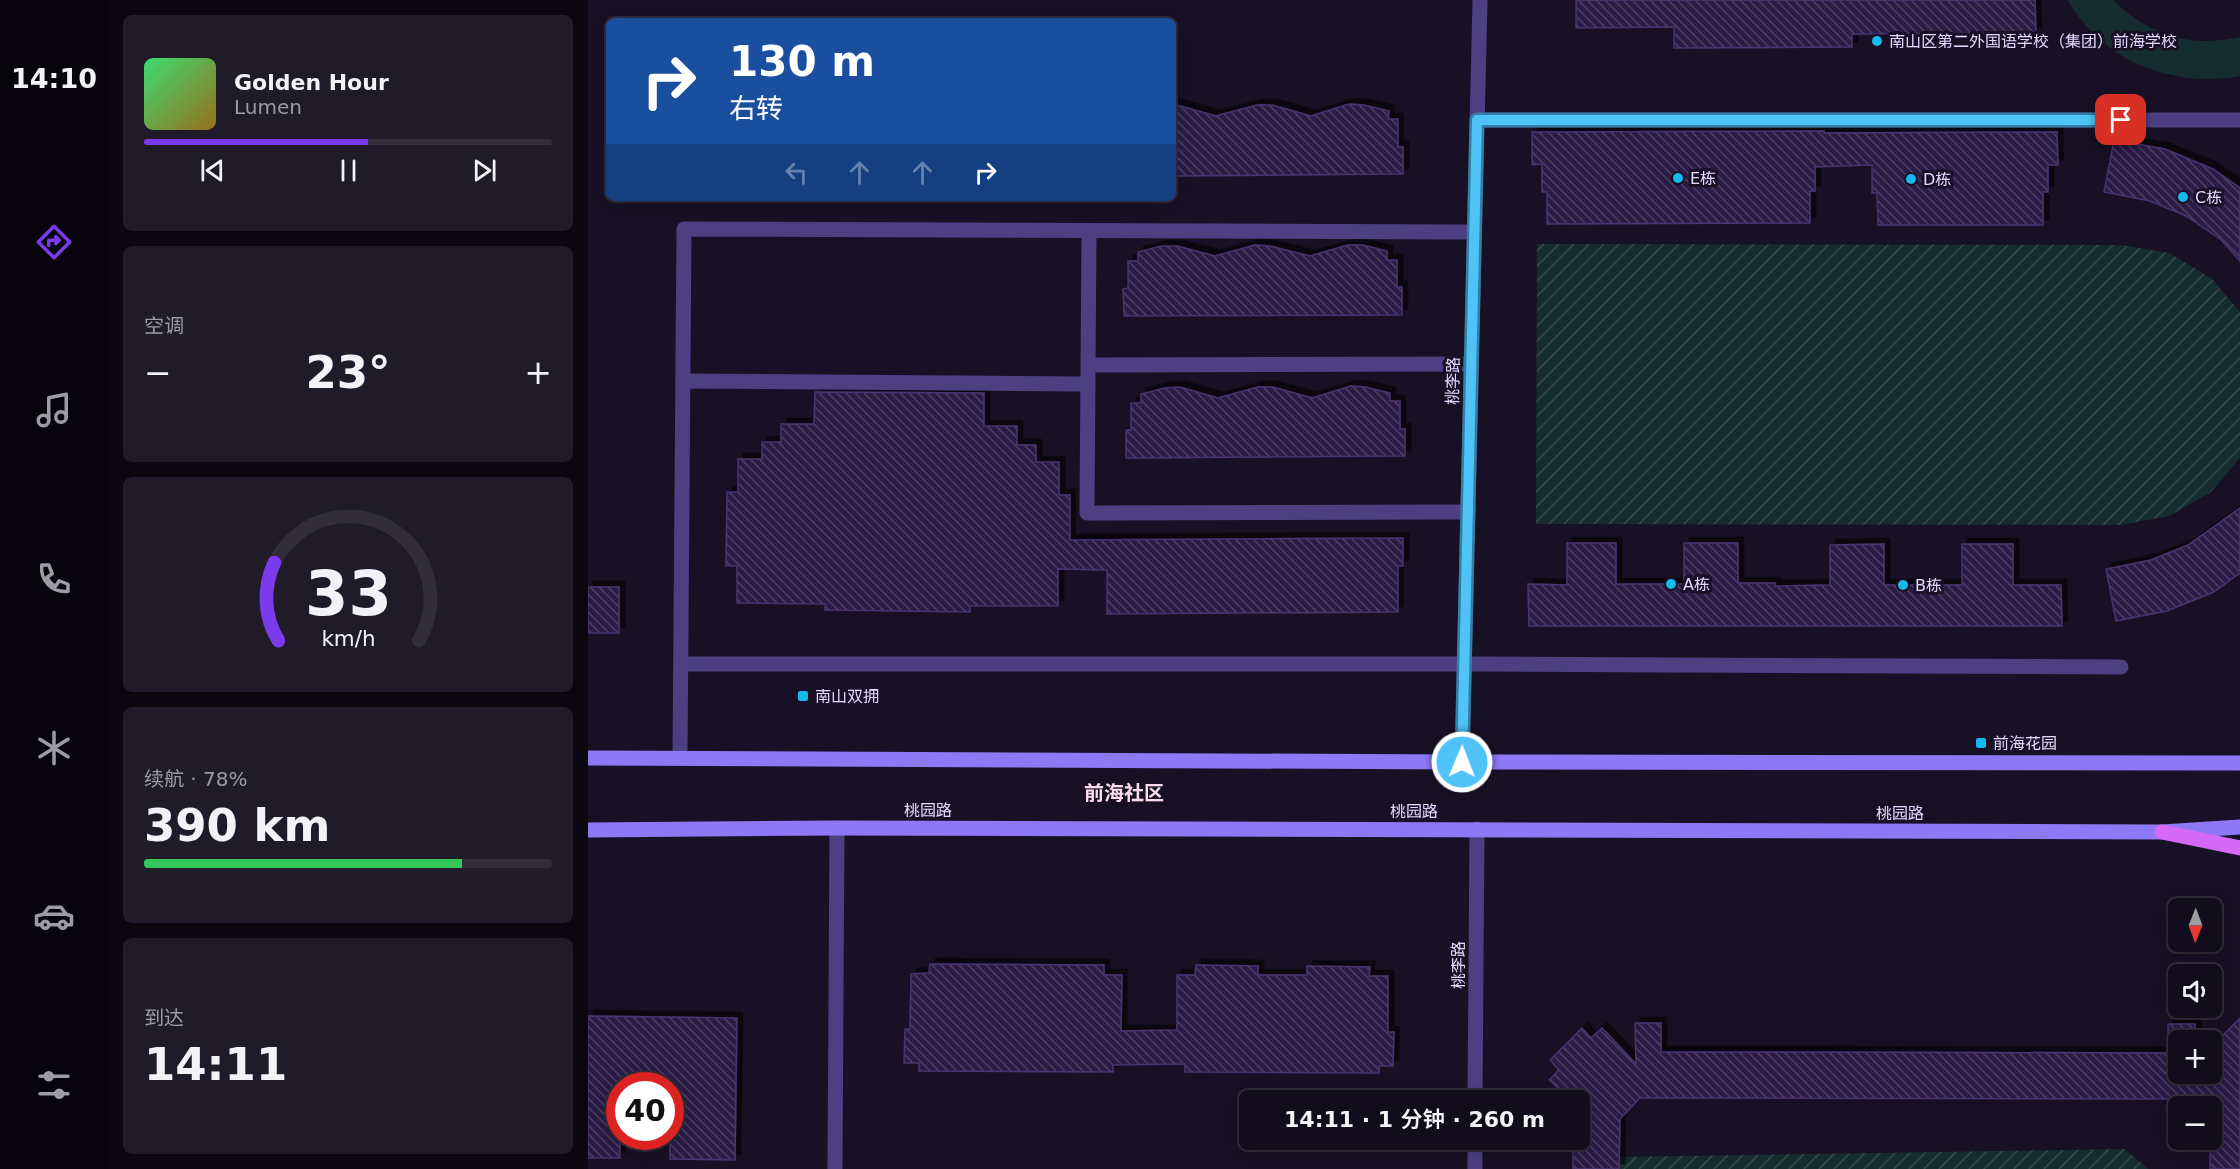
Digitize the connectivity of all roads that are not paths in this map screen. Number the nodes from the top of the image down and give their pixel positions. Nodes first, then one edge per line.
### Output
1 (1480, 0) edge
2 (1477, 120) junction
3 (2240, 120) edge
4 (1089, 231) junction
5 (1474, 232) junction
6 (1471, 364) junction
7 (1088, 365) junction
8 (683, 381) junction
9 (1088, 384) junction
10 (1468, 512) junction
11 (681, 664) junction
12 (1464, 664) junction
13 (2121, 667) dead end
14 (680, 757) junction
15 (588, 758) edge
16 (1462, 762) junction
17 (2240, 763) edge
18 (2240, 827) edge
19 (837, 828) junction
20 (1477, 829) junction
21 (588, 830) edge
22 (2162, 832) junction
23 (2240, 848) edge
24 (1475, 1090) edge
25 (1475, 1150) edge
26 (835, 1169) edge
27 (1475, 1169) edge

1 - 2 street, 桃李路
2 - 3 street
2 - 5 street, 桃李路
4 - 5 street
4 - 7 street
4 - 8 street
5 - 6 street, 桃李路
6 - 7 street
6 - 10 street, 桃李路
7 - 9 street
8 - 9 street
8 - 11 street
9 - 10 street
10 - 12 street, 桃李路
11 - 12 street
11 - 14 street
12 - 13 street
12 - 16 street, 桃李路
14 - 15 main road
14 - 16 main road
16 - 17 main road
18 - 22 main road, 桃园路
19 - 20 main road, 桃园路
19 - 21 main road, 桃园路
19 - 26 street
20 - 22 main road, 桃园路
20 - 24 street, 桃李路
22 - 23 main road
25 - 27 street

